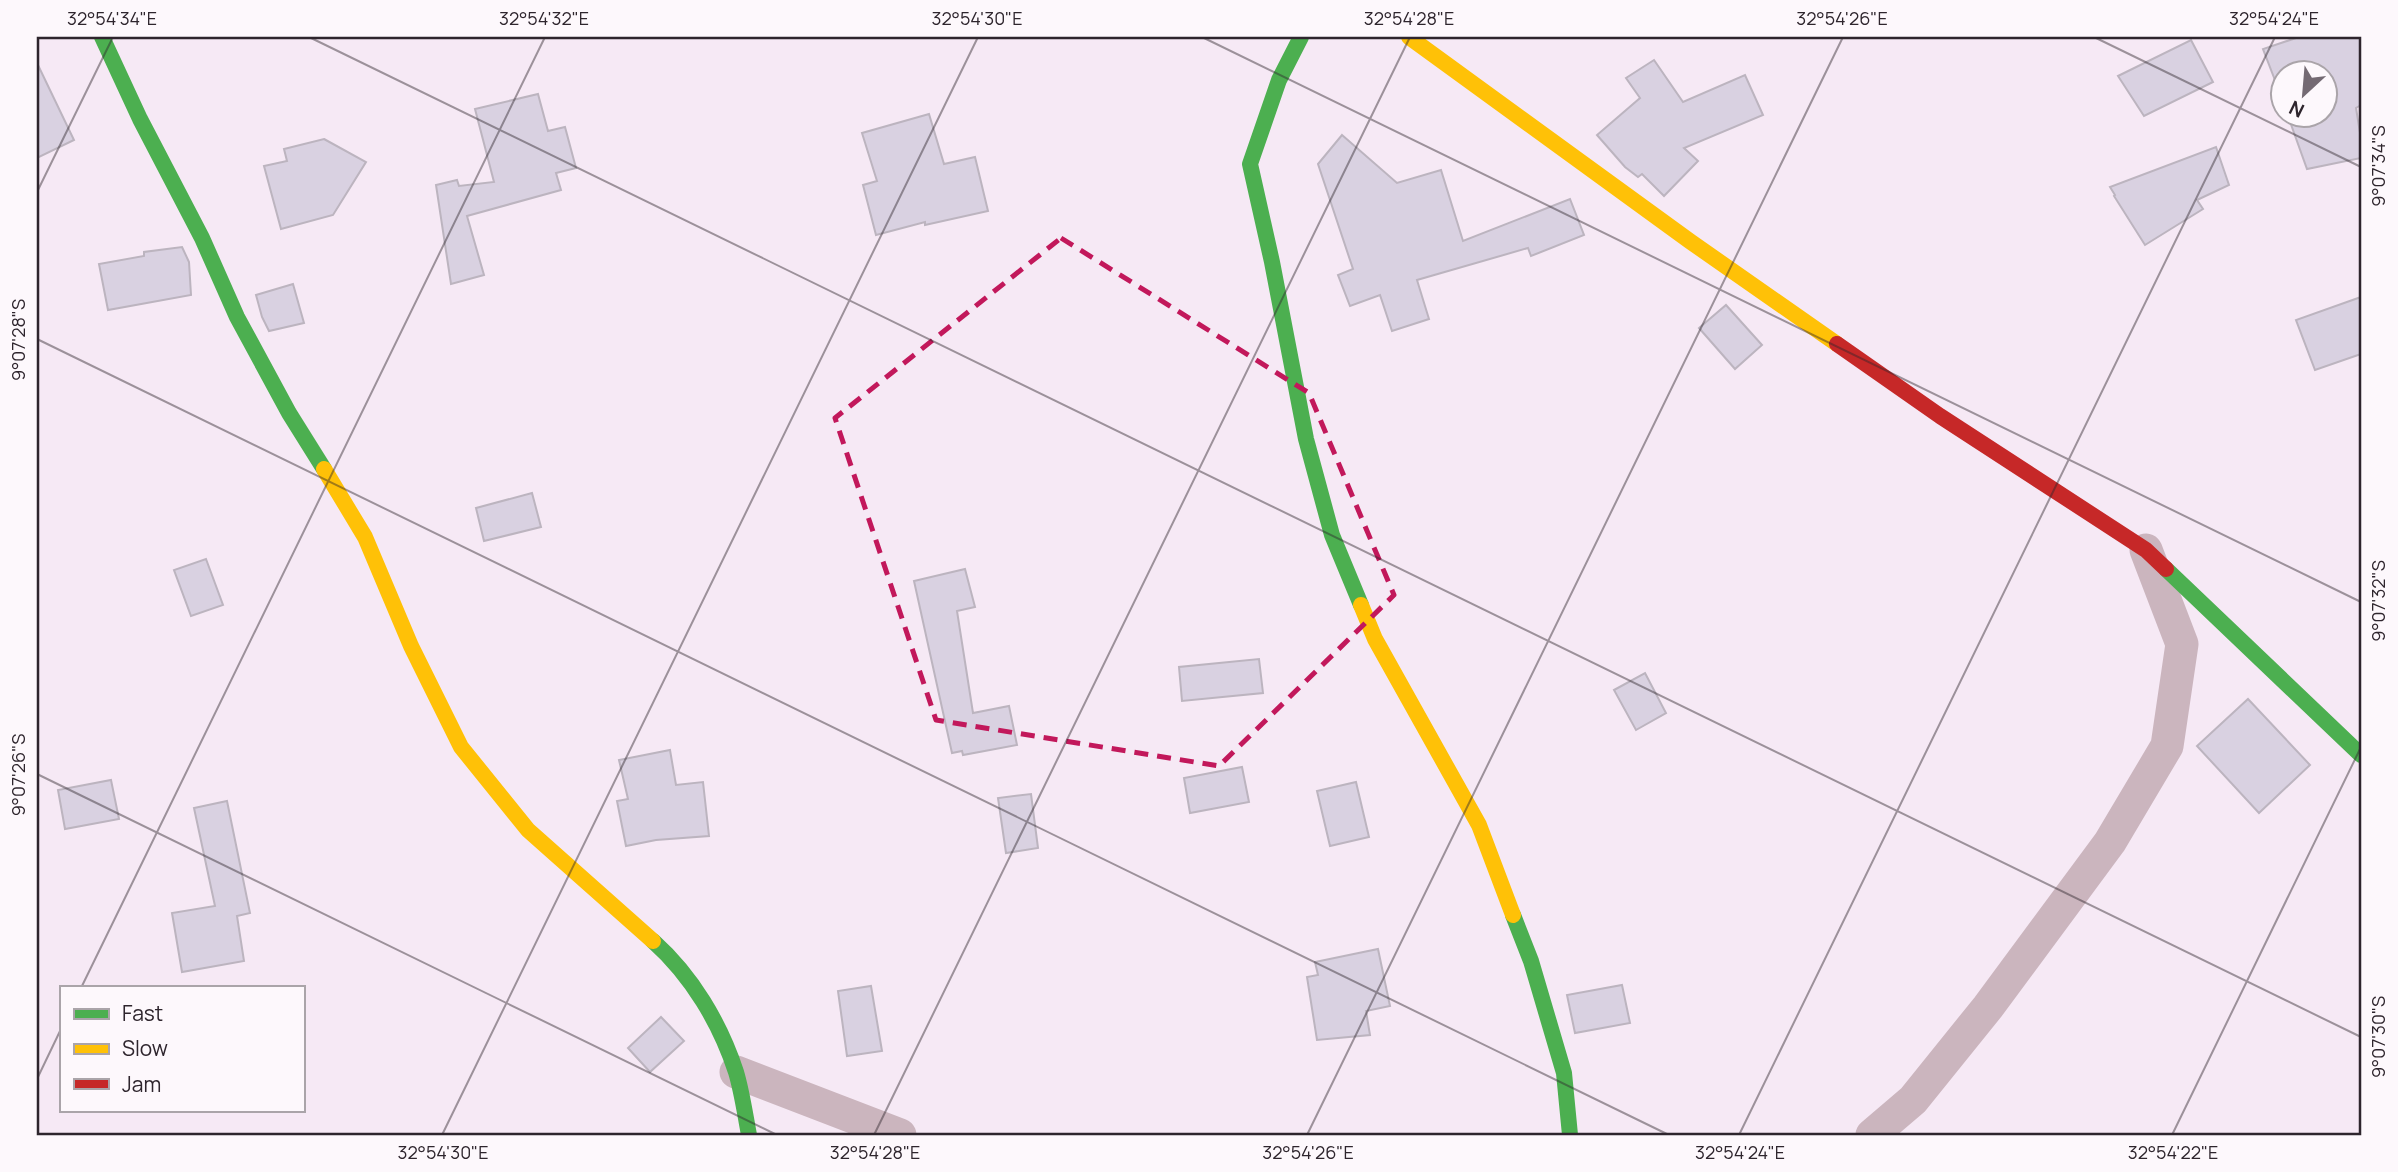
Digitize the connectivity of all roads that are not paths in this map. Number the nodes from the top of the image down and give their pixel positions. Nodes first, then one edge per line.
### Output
1 (102, 37) edge
2 (1301, 37) edge
3 (1409, 37) edge
4 (2147, 551) junction
5 (2361, 755) edge
6 (736, 1072) junction
7 (749, 1135) edge
8 (900, 1135) edge
9 (1570, 1135) edge
10 (1872, 1135) edge

1 - 6 street
2 - 9 street
3 - 4 street
4 - 5 street
4 - 10 street
6 - 7 street
6 - 8 street

